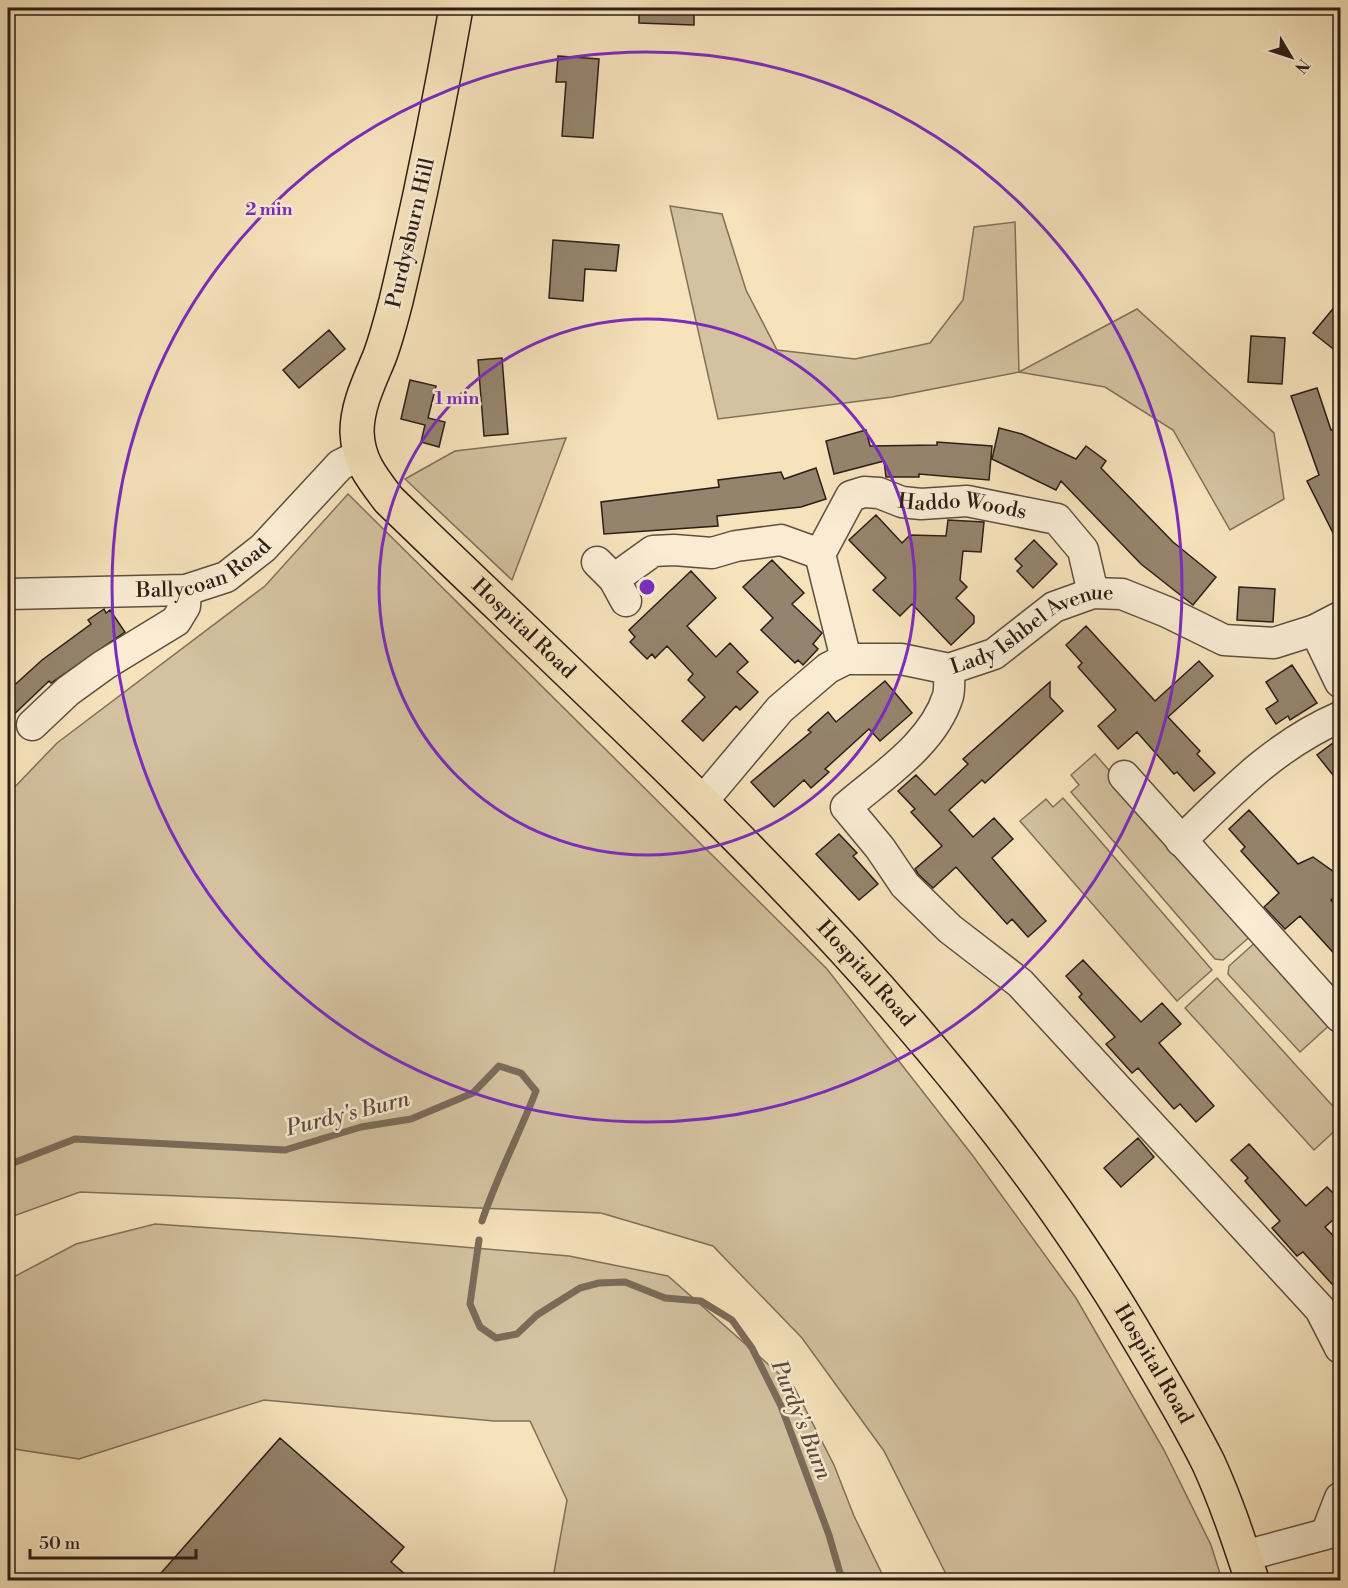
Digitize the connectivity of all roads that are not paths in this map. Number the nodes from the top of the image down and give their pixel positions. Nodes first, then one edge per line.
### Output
1 (456, 8) edge
2 (360, 455) junction
3 (820, 554) junction
4 (612, 581) dead end
5 (186, 590) junction
6 (1093, 593) junction
7 (8, 594) edge
8 (1328, 623) edge
9 (846, 658) junction
10 (949, 669) junction
11 (1341, 682) edge
12 (1341, 717) edge
13 (32, 725) dead end
14 (1124, 776) dead end
15 (701, 803) junction
16 (1181, 841) junction
17 (1341, 1017) edge
18 (1341, 1348) edge
19 (1341, 1498) edge
20 (1248, 1568) edge

1 - 2 main road, Purdysburn Hill
2 - 5 street, Ballycoan Road
2 - 15 main road, Hospital Road
3 - 4 street
3 - 6 street, Haddo Woods
3 - 9 street
5 - 7 street, Ballycoan Road
5 - 13 street
6 - 8 street, Lady Ishbel Avenue
6 - 10 street, Lady Ishbel Avenue
8 - 11 street
9 - 10 street, Lady Ishbel Avenue
9 - 15 street
10 - 18 street
12 - 16 street
14 - 16 street
15 - 20 main road, Hospital Road
16 - 17 street
19 - 20 street

